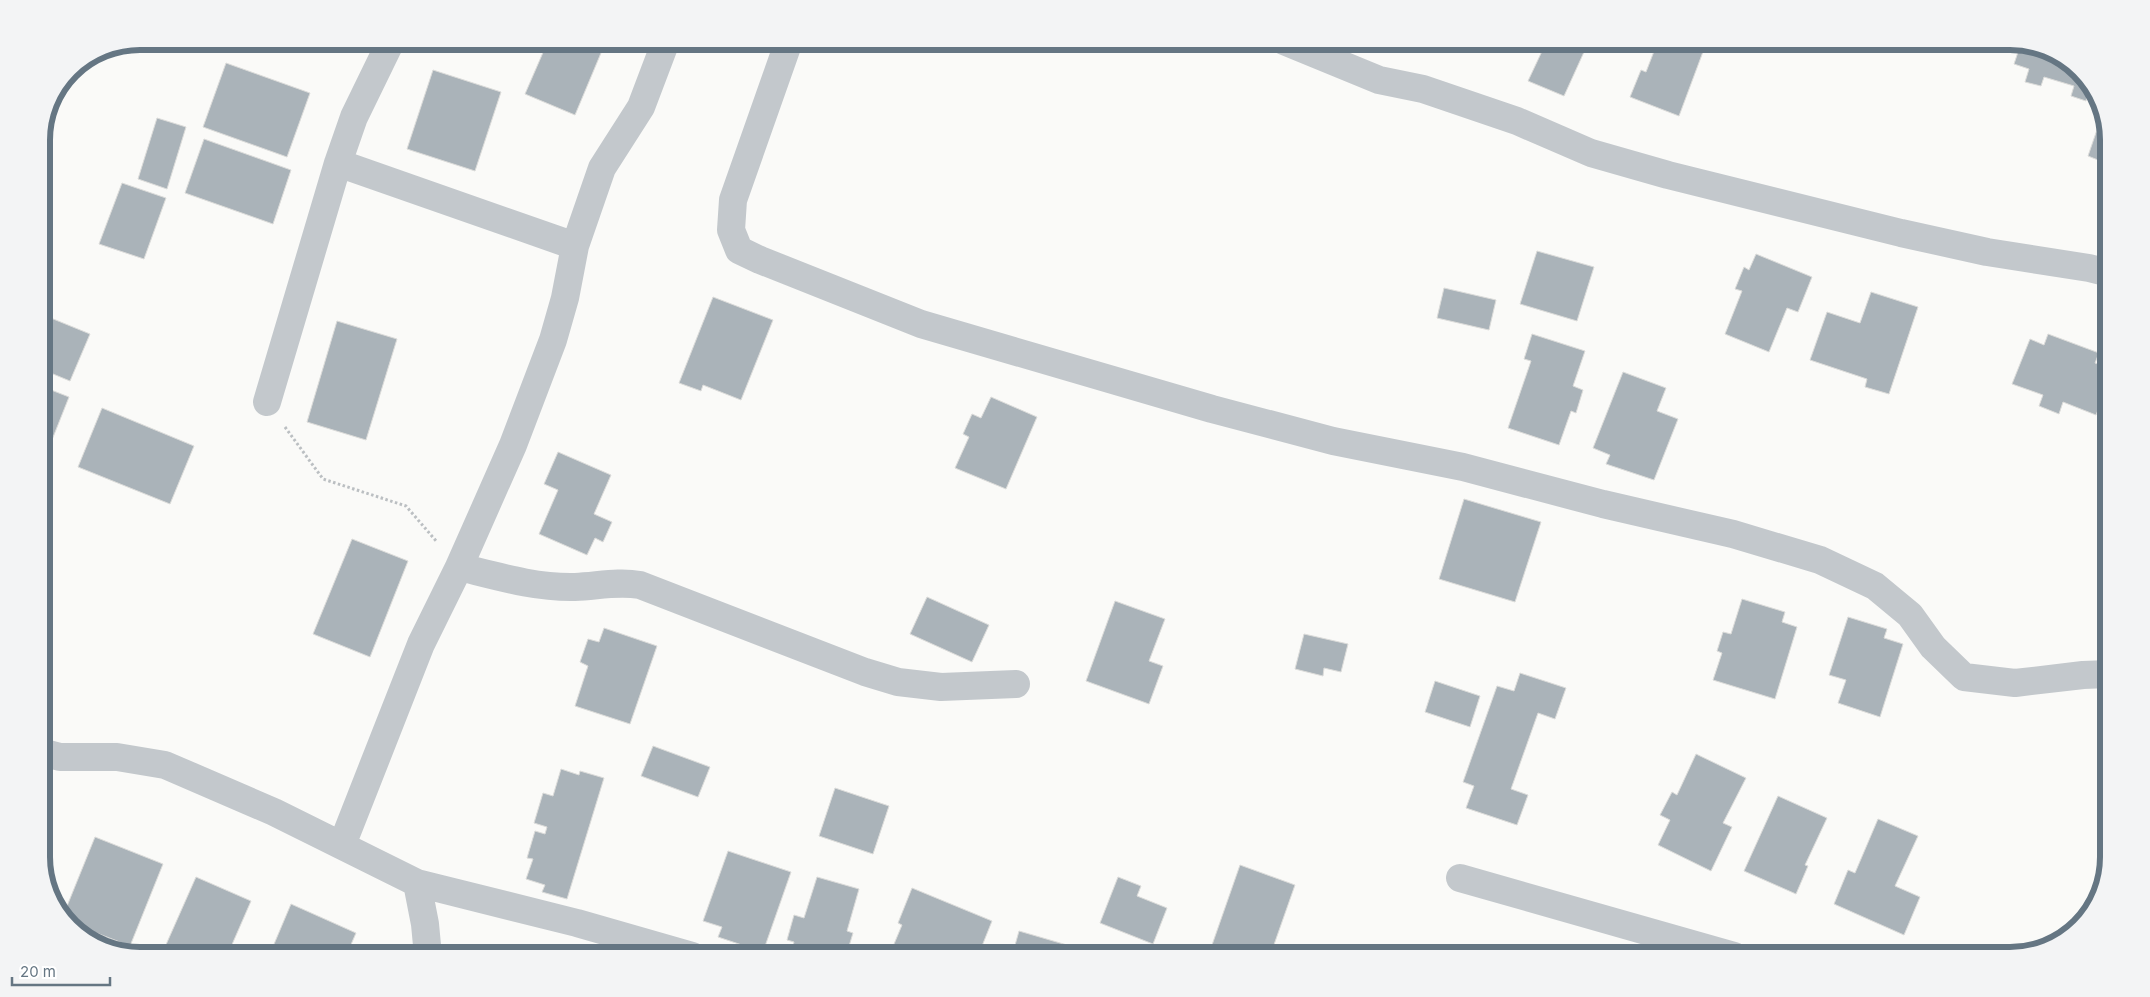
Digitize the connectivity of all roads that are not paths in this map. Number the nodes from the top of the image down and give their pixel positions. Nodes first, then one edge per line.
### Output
1 (388, 50) edge
2 (663, 50) edge
3 (787, 50) edge
4 (1306, 50) edge
5 (338, 163) junction
6 (574, 246) junction
7 (2100, 271) edge
8 (267, 402) road end
9 (458, 567) junction
10 (2100, 674) edge
11 (1016, 684) dead end
12 (50, 754) edge
13 (342, 845) junction
14 (1460, 878) dead end
15 (417, 883) junction
16 (427, 947) edge
17 (661, 947) edge
18 (1702, 947) edge

1 - 5 street
2 - 6 street
3 - 10 street
4 - 7 street
5 - 6 street
5 - 8 street
6 - 9 street
9 - 11 street
9 - 13 street
12 - 13 street
13 - 15 street
14 - 18 street
15 - 16 street
15 - 17 street

